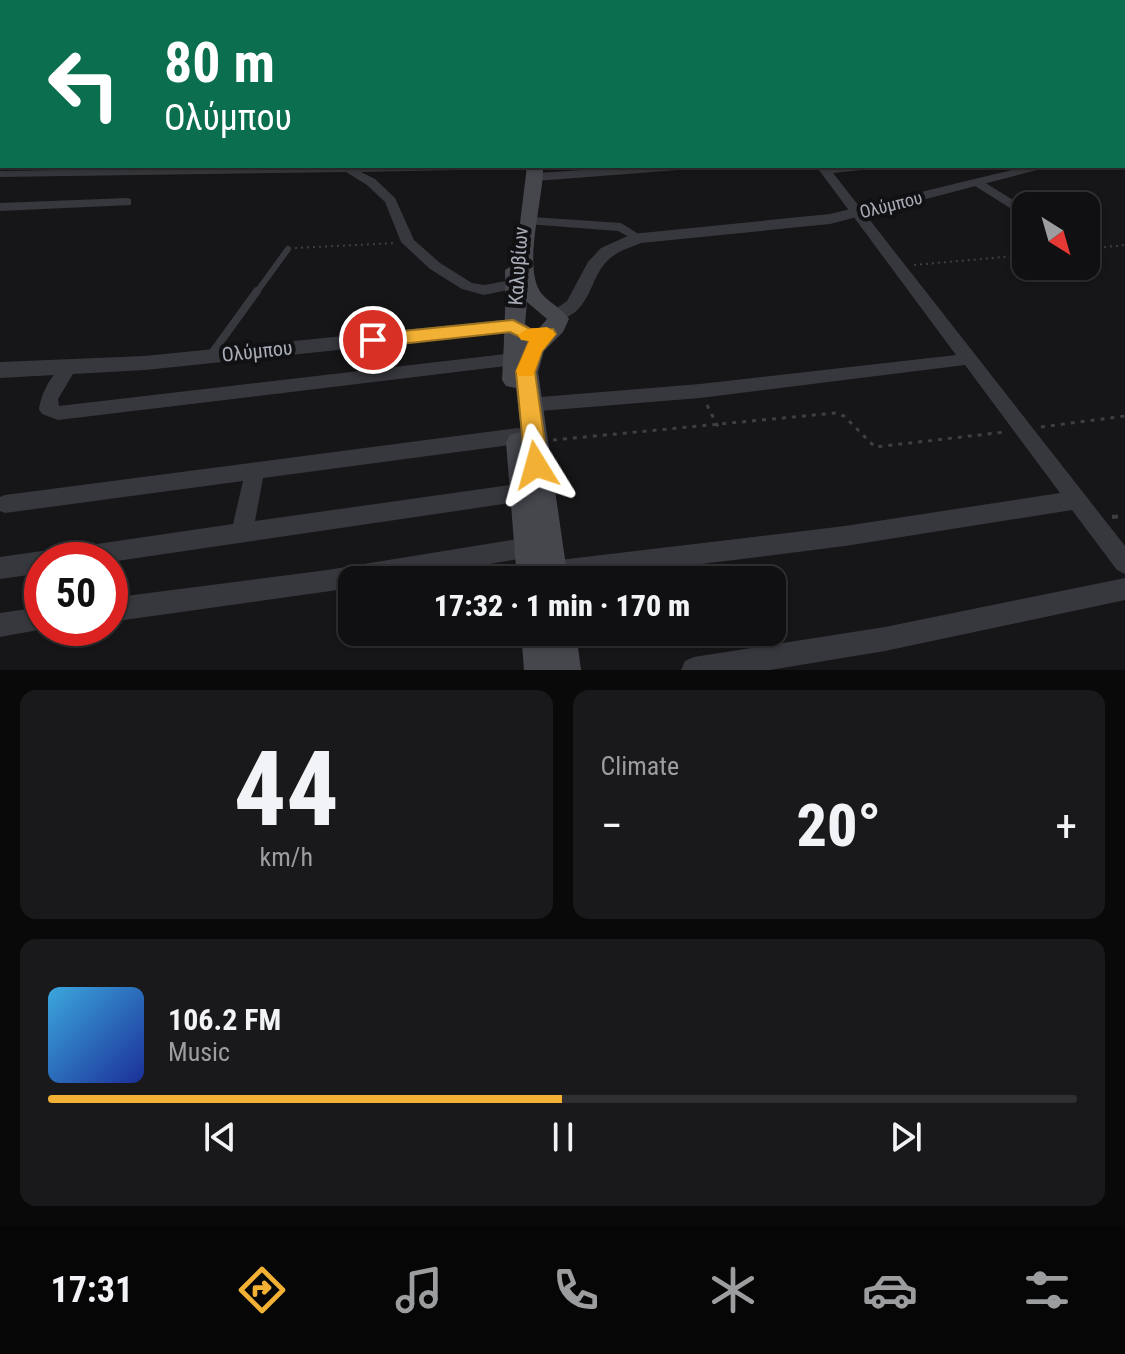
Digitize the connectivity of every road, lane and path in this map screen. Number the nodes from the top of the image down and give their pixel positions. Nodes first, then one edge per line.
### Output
1 (346, 168) edge
2 (612, 168) edge
3 (824, 168) edge
4 (1037, 168) edge
5 (533, 170) edge
6 (7, 174) edge
7 (979, 183) junction
8 (127, 202) dead end
9 (1012, 205) edge
10 (0, 207) edge
11 (859, 213) junction
12 (532, 221) junction
13 (638, 238) junction
14 (408, 242) junction
15 (1125, 245) edge
16 (1100, 248) edge
17 (288, 249) joint
18 (1012, 256) edge
19 (898, 266) junction
20 (516, 284) junction
21 (550, 319) junction
22 (514, 325) junction
23 (210, 356) junction
24 (515, 359) junction
25 (969, 359) junction
26 (68, 369) junction
27 (0, 370) edge
28 (700, 391) junction
29 (528, 405) junction
30 (718, 427) junction
31 (526, 439) junction
32 (894, 446) dead end
33 (255, 471) junction
34 (524, 492) junction
35 (1076, 500) junction
36 (5, 504) dead end
37 (241, 535) junction
38 (530, 547) junction
39 (128, 550) edge
40 (1125, 563) edge
41 (24, 565) edge
42 (540, 566) edge
43 (544, 566) edge
44 (626, 566) edge
45 (0, 568) edge
46 (1125, 589) edge
47 (128, 608) edge
48 (24, 622) edge
49 (0, 625) edge
50 (539, 646) edge
51 (561, 646) edge
52 (541, 670) edge
53 (564, 670) edge
54 (694, 670) edge

1 - 6 street
1 - 14 street
2 - 5 street
3 - 11 street
4 - 7 street, Ολύμπου
5 - 12 main road, Καλυβίων
5 - 20 main road, Καλυβίων
7 - 9 street
7 - 11 street, Ολύμπου
8 - 10 street
11 - 13 street, Ολύμπου
11 - 19 street
12 - 13 street
12 - 21 main road, Καλυβίων
13 - 21 street
14 - 17 path
14 - 20 street
15 - 16 path
17 - 23 lane
18 - 19 path
19 - 25 street
20 - 22 main road, Καλυβίων
21 - 22 main road, Καλυβίων
21 - 29 main road, Καλυβίων
22 - 23 street, Ολύμπου
22 - 24 main road, Καλυβίων
23 - 26 street, Ολύμπου
24 - 26 street
24 - 31 main road, Καλυβίων
25 - 28 street
25 - 35 street
26 - 27 street, Ολύμπου
28 - 29 street
28 - 30 path
29 - 31 main road, Καλυβίων
30 - 31 path
30 - 32 path
31 - 33 street
31 - 34 main road, Καλυβίων
31 - 43 main road, Καλυβίων
33 - 36 street
33 - 37 street
34 - 37 street
34 - 38 main road, Καλυβίων
35 - 40 street
35 - 44 street
37 - 39 street
38 - 42 main road, Καλυβίων
38 - 47 street
41 - 45 street
46 - 54 street
48 - 49 street
50 - 52 main road
51 - 53 main road

